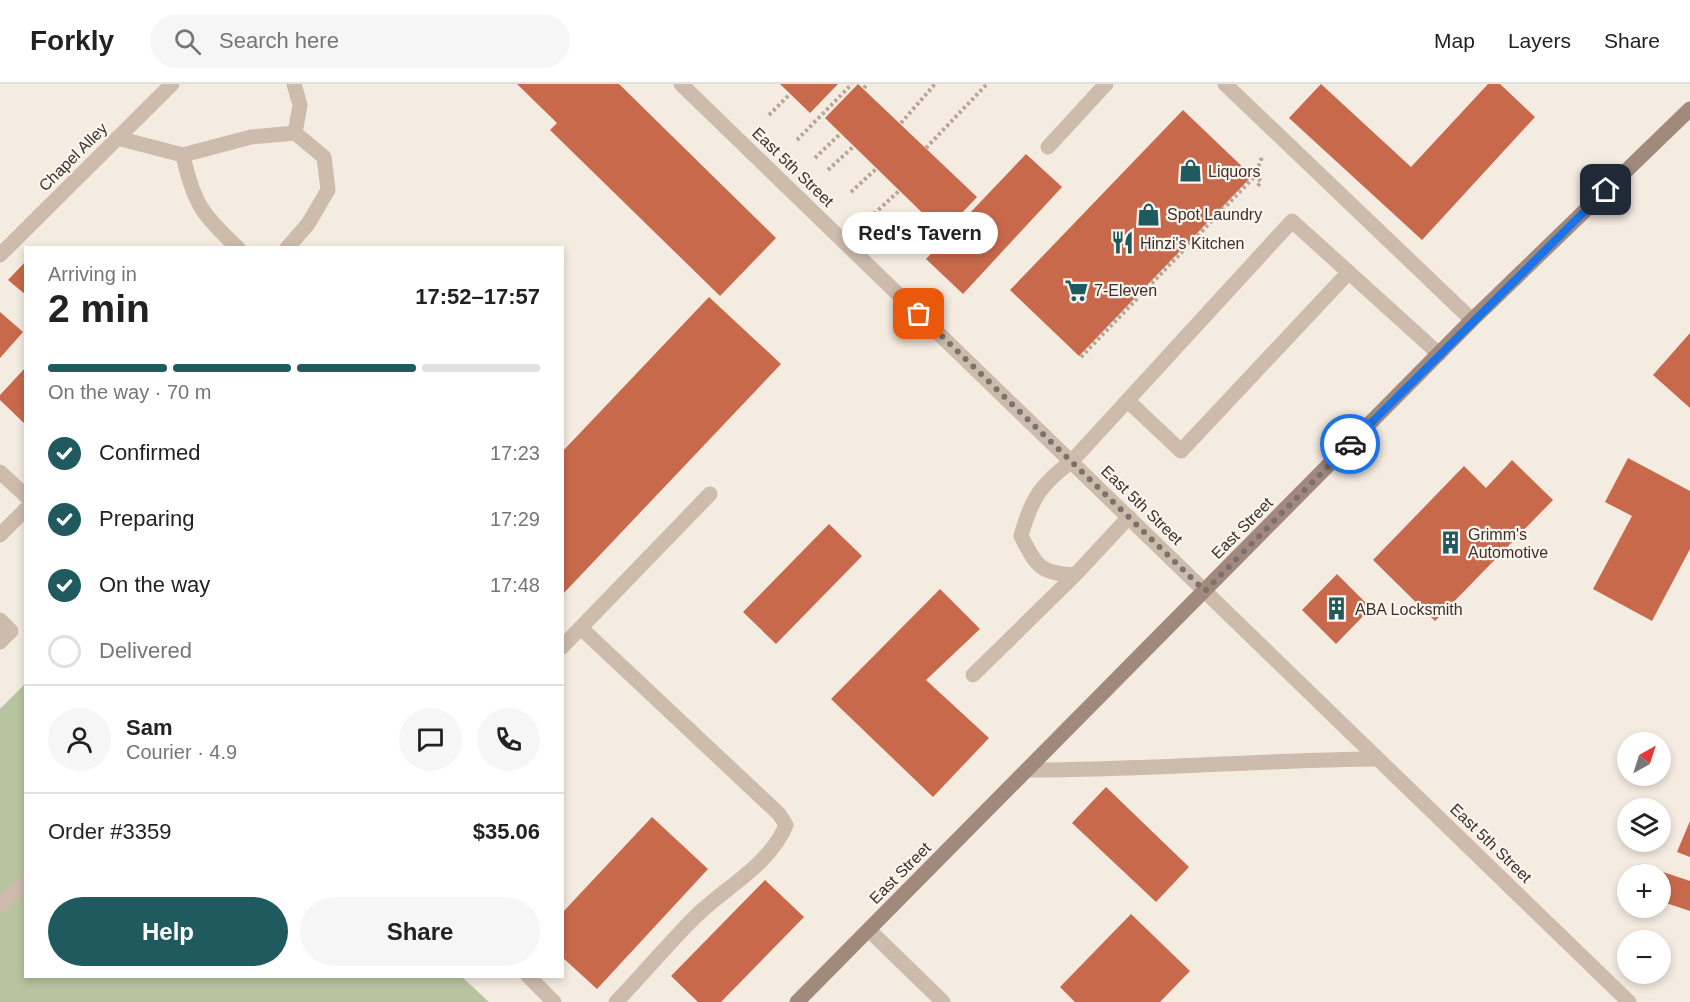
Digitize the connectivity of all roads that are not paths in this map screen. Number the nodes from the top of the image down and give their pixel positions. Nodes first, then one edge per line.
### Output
1 (172, 84) edge
2 (294, 84) edge
3 (681, 84) edge
4 (1106, 84) edge
5 (1224, 84) edge
6 (1690, 109) edge
7 (295, 133) junction
8 (117, 138) junction
9 (1048, 147) dead end
10 (183, 155) junction
11 (236, 246) edge
12 (289, 246) edge
13 (0, 255) edge
14 (1349, 272) junction
15 (1472, 320) junction
16 (1439, 354) junction
17 (1128, 401) junction
18 (1072, 461) junction
19 (0, 472) edge
20 (24, 494) edge
21 (710, 494) dead end
22 (24, 511) edge
23 (1129, 517) junction
24 (0, 535) edge
25 (1075, 575) junction
26 (1205, 591) junction
27 (0, 620) edge
28 (581, 628) junction
29 (0, 642) edge
30 (564, 645) edge
31 (973, 675) dead end
32 (1378, 759) junction
33 (1028, 770) junction
34 (24, 883) edge
35 (0, 905) edge
36 (869, 930) junction
37 (530, 978) edge
38 (941, 1001) edge
39 (554, 1002) edge
40 (616, 1002) edge
41 (798, 1002) edge
42 (1629, 1002) edge

1 - 8 street, Chapel Alley
2 - 7 street
3 - 18 street, East 5th Street
4 - 9 street
5 - 15 street
6 - 15 main road, East Street
7 - 10 street
7 - 12 street
8 - 10 street
8 - 13 street, Chapel Alley
10 - 11 street
14 - 16 street
14 - 17 street
14 - 17 street
15 - 16 main road, East Street
16 - 26 main road, East Street
17 - 18 street
18 - 23 street, East 5th Street
18 - 25 street
19 - 20 street
21 - 28 street
22 - 24 street
23 - 25 street
23 - 26 street, East 5th Street
25 - 31 street
26 - 32 street, East 5th Street
26 - 33 main road, East Street
27 - 29 street
28 - 30 street
28 - 40 street
32 - 33 street
32 - 42 street, East 5th Street
33 - 36 main road, East Street
34 - 35 street
36 - 38 street
36 - 41 main road, East Street
37 - 39 street

